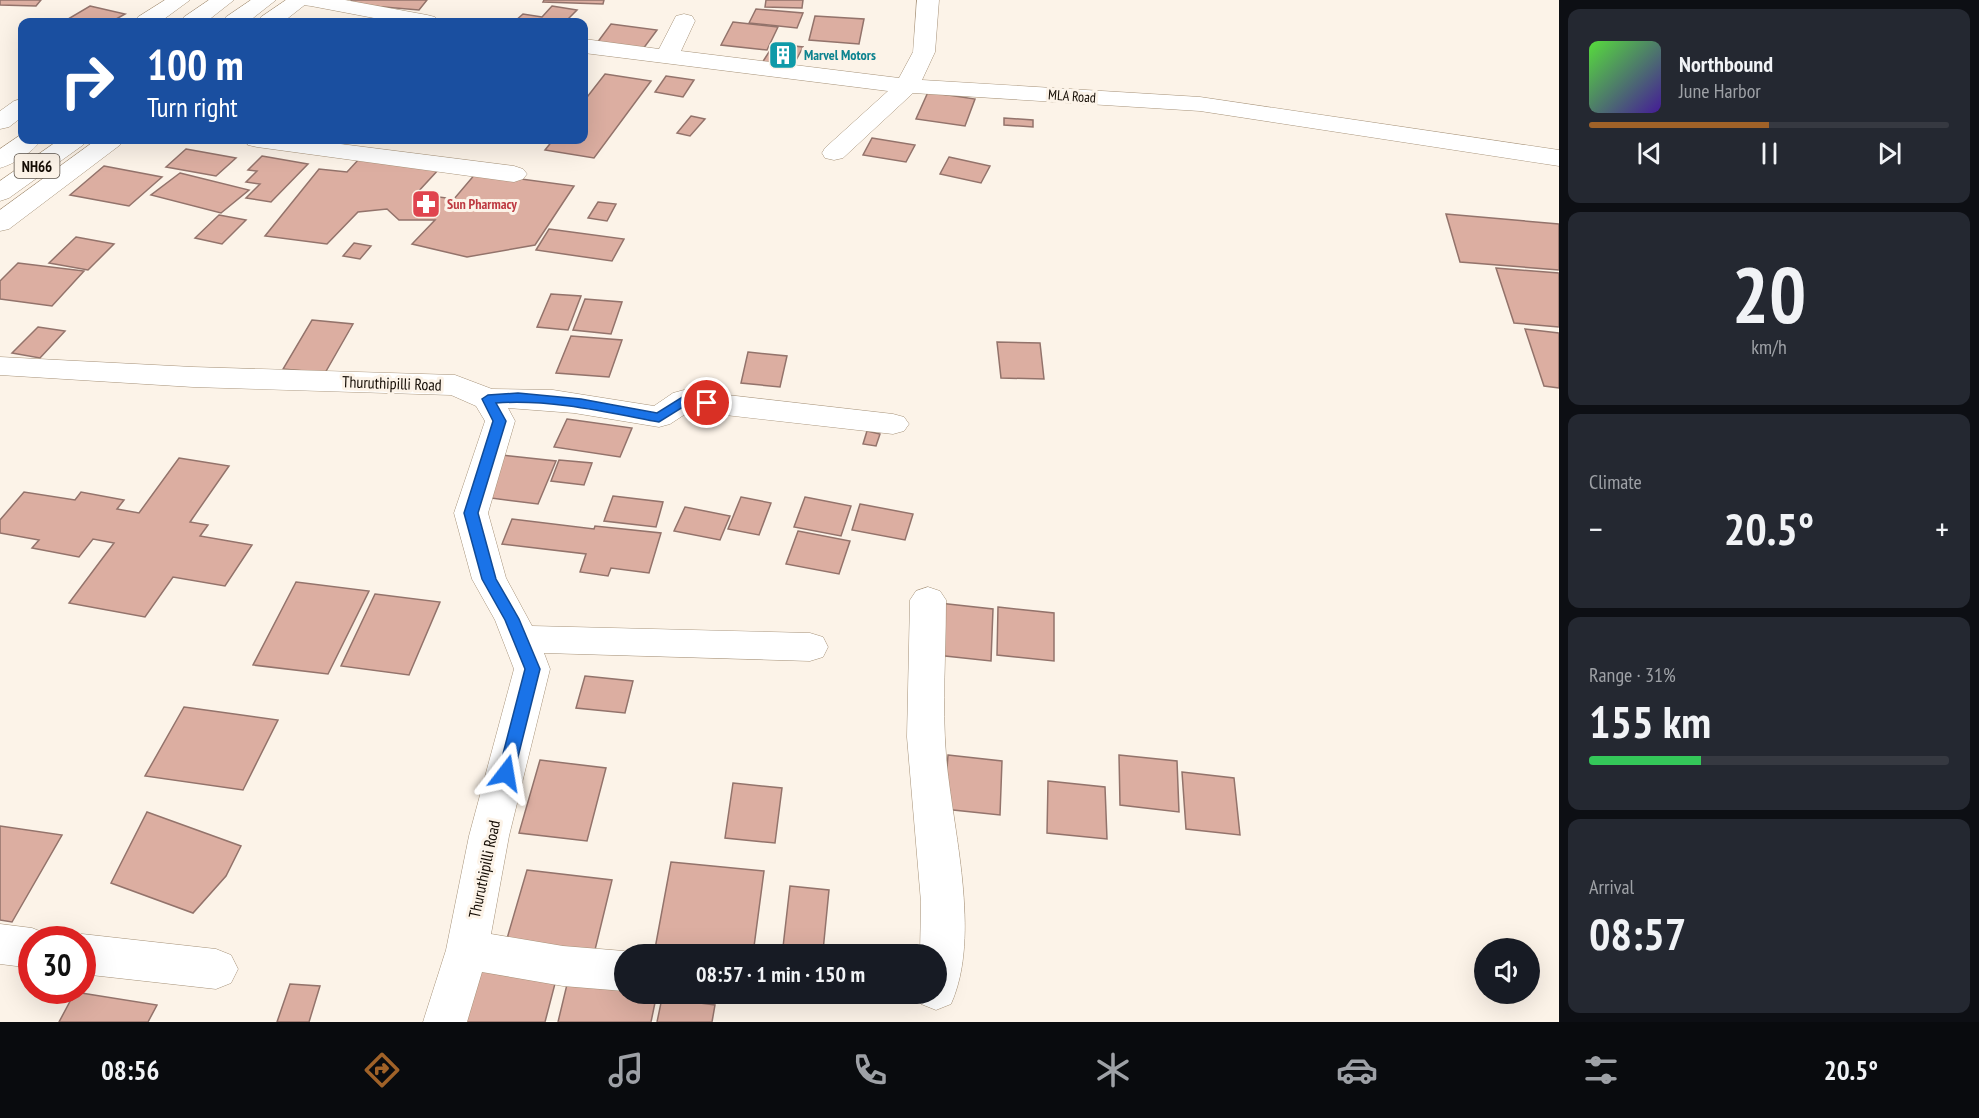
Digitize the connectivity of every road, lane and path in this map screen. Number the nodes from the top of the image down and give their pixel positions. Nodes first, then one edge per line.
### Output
1 (179, 0) edge
2 (224, 0) edge
3 (265, 0) edge
4 (300, 0) edge
5 (311, 0) edge
6 (928, 0) edge
7 (152, 18) edge
8 (198, 18) edge
9 (240, 18) edge
10 (275, 18) edge
11 (406, 18) edge
12 (684, 21) dead end
13 (588, 46) edge
14 (667, 56) junction
15 (907, 86) junction
16 (18, 109) edge
17 (0, 122) edge
18 (23, 144) edge
19 (69, 144) edge
20 (106, 144) edge
21 (287, 144) edge
22 (834, 153) dead end
23 (1559, 158) edge
24 (0, 160) edge
25 (514, 174) dead end
26 (0, 194) edge
27 (0, 223) edge
28 (0, 366) edge
29 (488, 399) junction
30 (893, 424) dead end
31 (928, 600) dead end
32 (520, 639) junction
33 (810, 646) dead end
34 (0, 944) edge
35 (941, 944) edge
36 (18, 946) edge
37 (467, 950) junction
38 (96, 956) edge
39 (216, 969) dead end
40 (614, 970) edge
41 (445, 1022) edge

1 - 7 main road
2 - 8 main road
3 - 9 main road
4 - 10 main road
5 - 11 main road
6 - 15 main road
12 - 14 main road
13 - 14 main road, MLA Road
14 - 15 main road, MLA Road
15 - 22 main road
15 - 23 main road, MLA Road
16 - 17 main road
18 - 24 main road, NH66
19 - 26 main road, NH66
20 - 27 main road
21 - 25 main road
28 - 29 main road, Thuruthipilli Road
29 - 30 main road
29 - 32 main road, Thuruthipilli Road
31 - 35 main road
32 - 33 main road
32 - 37 main road, Thuruthipilli Road
34 - 36 main road
37 - 40 main road
37 - 41 main road, Thuruthipilli Road
38 - 39 main road

